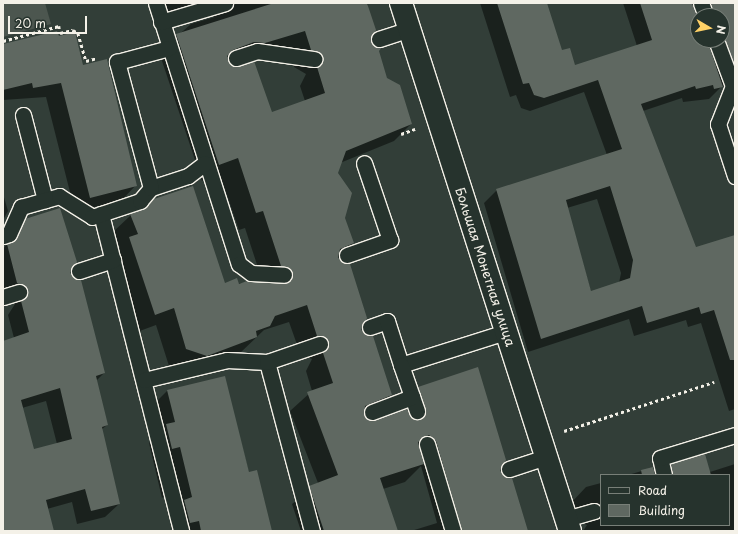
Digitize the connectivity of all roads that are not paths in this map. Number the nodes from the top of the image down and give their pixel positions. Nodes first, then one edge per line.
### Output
1 (156, 3) edge
2 (225, 3) edge
3 (401, 3) edge
4 (161, 22) junction
5 (409, 30) junction
6 (379, 39) dead end
7 (169, 48) junction
8 (719, 48) edge
9 (236, 58) dead end
10 (314, 58) dead end
11 (23, 114) dead end
12 (205, 163) junction
13 (364, 163) dead end
14 (735, 176) edge
15 (151, 188) junction
16 (45, 200) junction
17 (101, 214) junction
18 (3, 236) edge
19 (347, 255) dead end
20 (113, 260) junction
21 (79, 271) dead end
22 (284, 275) dead end
23 (19, 292) dead end
24 (3, 297) edge
25 (370, 327) dead end
26 (506, 332) junction
27 (320, 344) dead end
28 (267, 362) junction
29 (401, 365) junction
30 (144, 380) junction
31 (372, 412) dead end
32 (735, 435) edge
33 (427, 444) dead end
34 (546, 458) junction
35 (509, 469) dead end
36 (664, 474) edge
37 (594, 511) dead end
38 (568, 525) edge
39 (181, 531) edge
40 (312, 531) edge
41 (453, 531) edge

1 - 4 lane
2 - 4 lane
3 - 5 street, Большая Монетная улица
4 - 7 lane
5 - 6 lane
5 - 26 street, Большая Монетная улица
7 - 12 lane
7 - 15 lane
8 - 14 lane
9 - 10 lane
11 - 16 lane
12 - 15 lane
12 - 22 lane
13 - 19 lane
15 - 17 lane
16 - 17 lane
16 - 18 lane
17 - 20 lane
20 - 21 lane
20 - 30 lane
23 - 24 lane
25 - 29 lane
26 - 29 lane
26 - 34 street, Большая Монетная улица
27 - 28 lane
28 - 30 lane
28 - 40 lane
29 - 31 lane
30 - 39 lane
32 - 36 lane
33 - 41 lane
34 - 35 lane
34 - 38 street, Большая Монетная улица
37 - 38 lane

